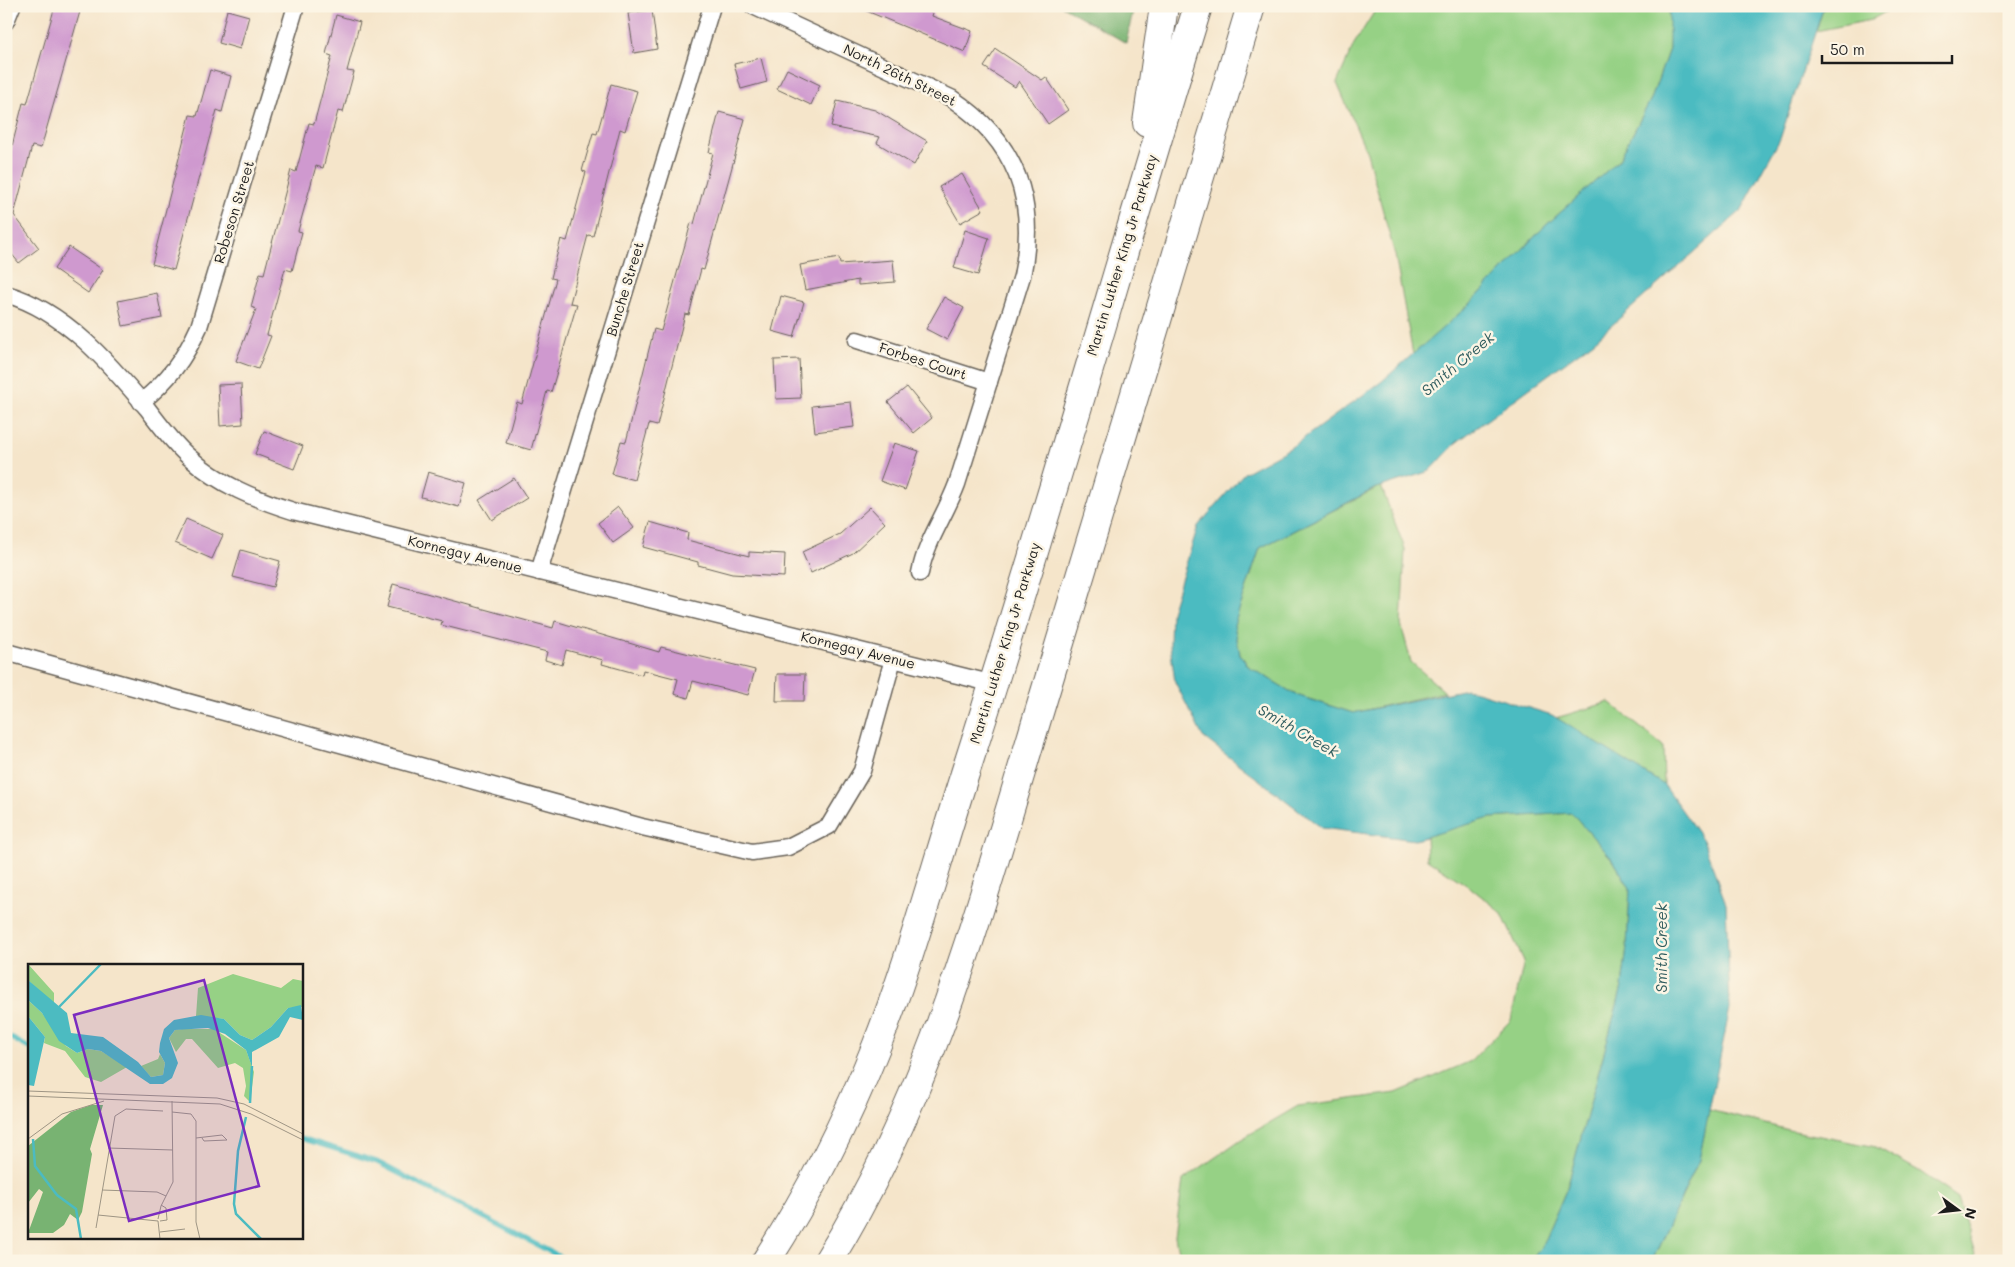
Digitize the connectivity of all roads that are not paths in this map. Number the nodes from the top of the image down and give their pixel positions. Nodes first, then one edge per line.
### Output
1 (12, 6) edge
2 (296, 6) edge
3 (712, 6) edge
4 (752, 6) edge
5 (1164, 6) edge
6 (1198, 6) edge
7 (1251, 6) edge
8 (6, 21) edge
9 (1129, 230) junction
10 (6, 294) edge
11 (858, 340) dead end
12 (989, 382) junction
13 (142, 402) junction
14 (539, 572) junction
15 (920, 573) dead end
16 (6, 652) edge
17 (893, 659) junction
18 (994, 684) junction
19 (766, 1261) edge
20 (828, 1261) edge

1 - 8 street
2 - 13 street, Robeson Street
3 - 14 street, Bunche Street
4 - 12 street, North 26th Street
5 - 9 highway
6 - 9 highway, Martin Luther King Jr Parkway
7 - 20 highway
9 - 18 highway, Martin Luther King Jr Parkway
10 - 13 street, Kornegay Avenue
11 - 12 street, Forbes Court
12 - 15 street
13 - 14 street, Kornegay Avenue
14 - 17 street, Kornegay Avenue
16 - 17 street
17 - 18 street, Kornegay Avenue
18 - 19 highway, Martin Luther King Jr Parkway

